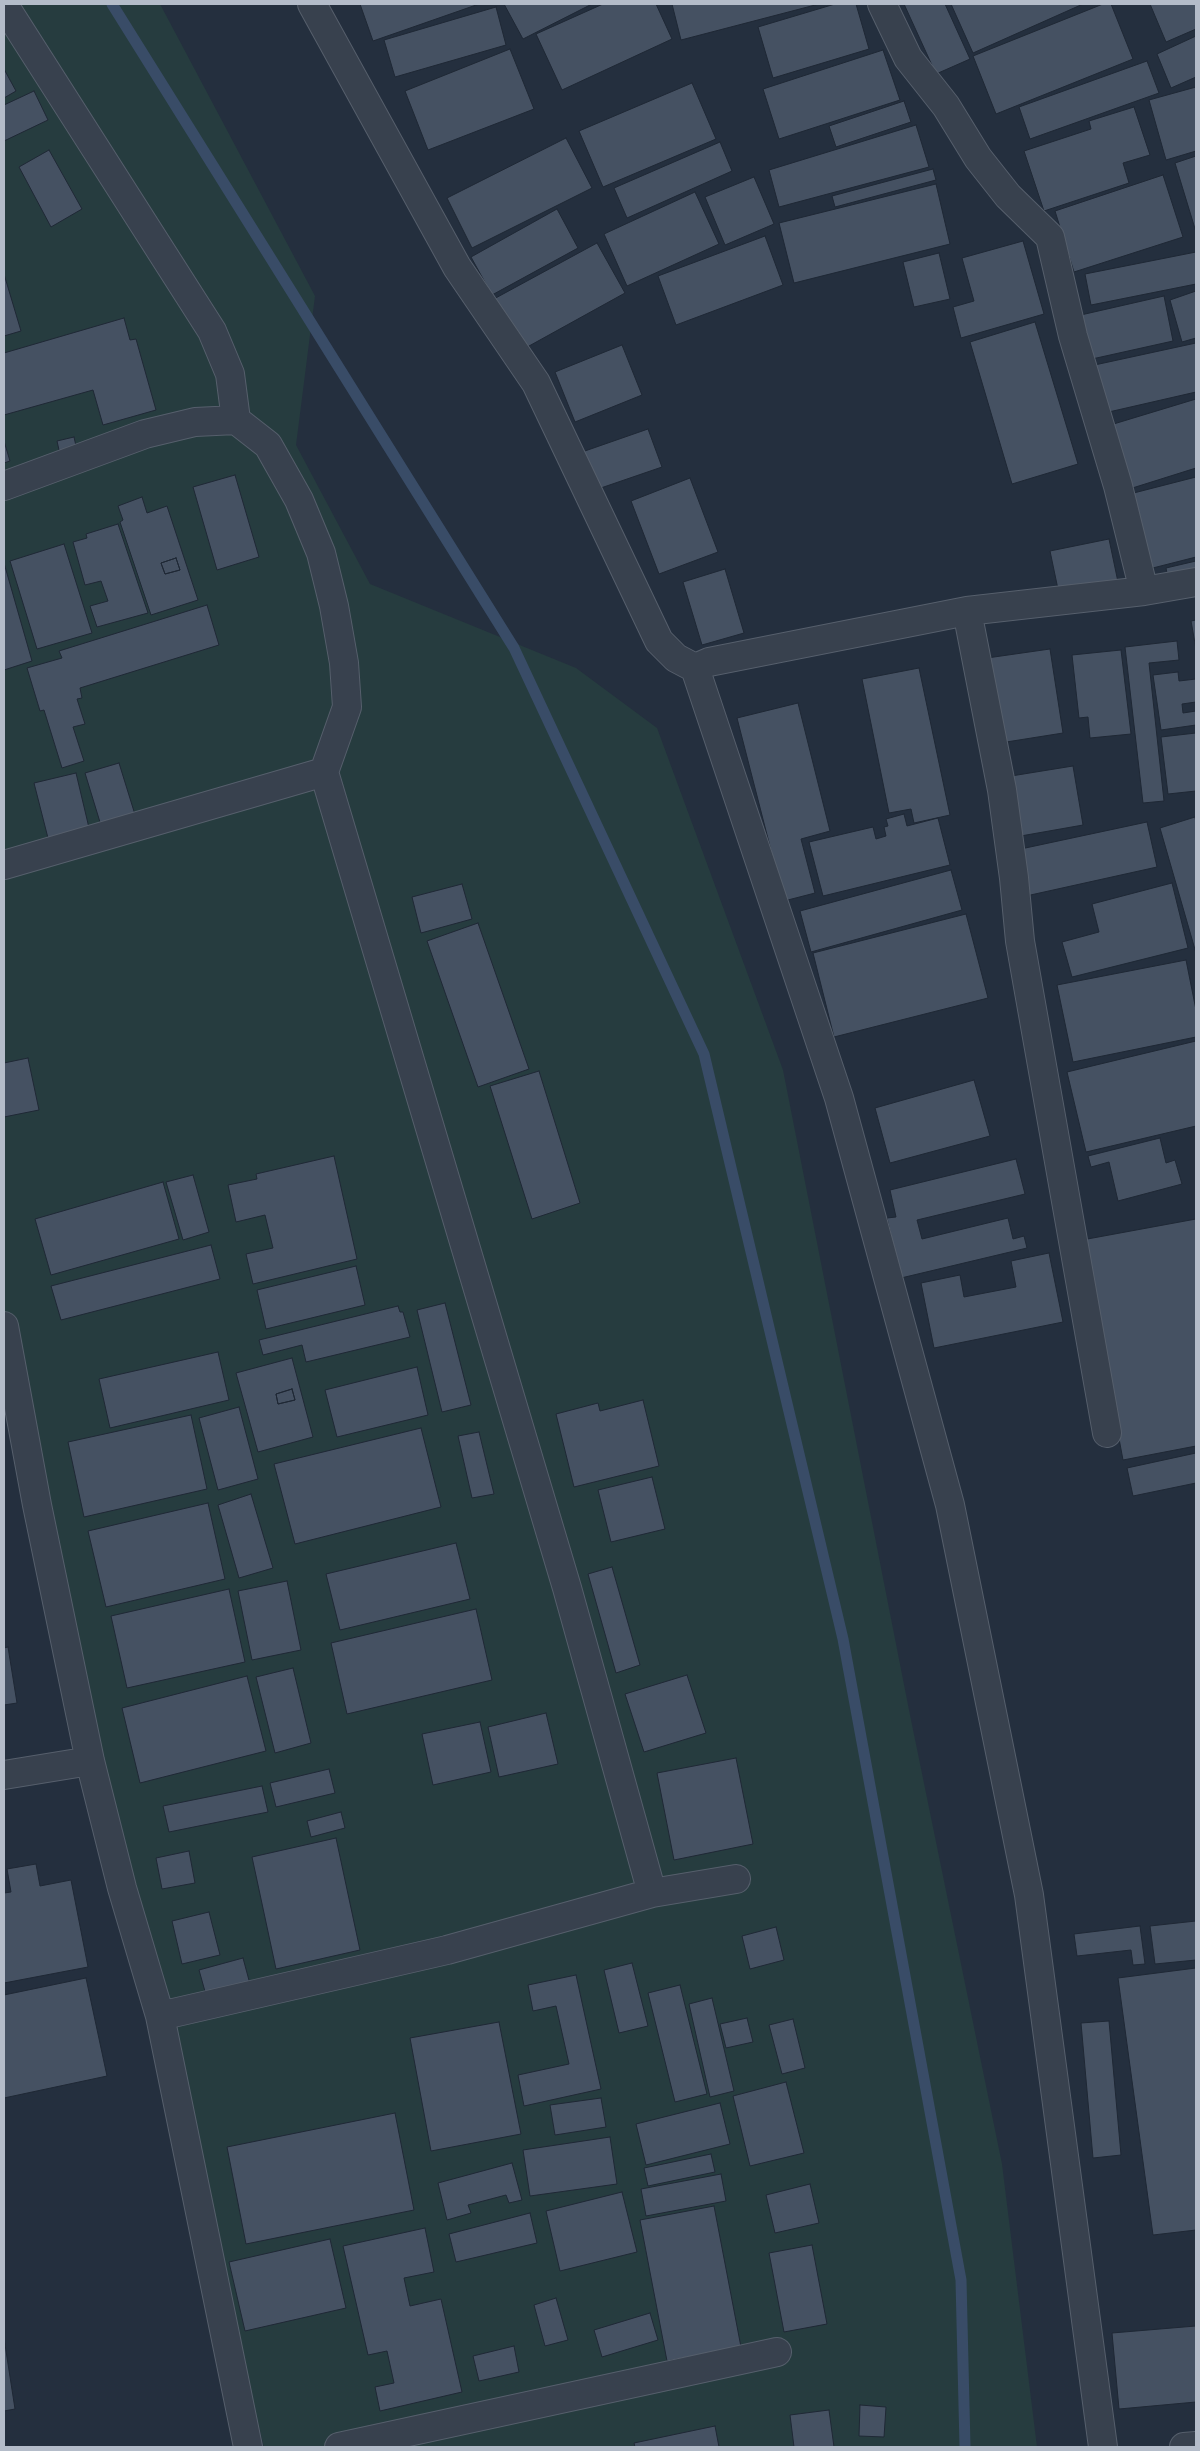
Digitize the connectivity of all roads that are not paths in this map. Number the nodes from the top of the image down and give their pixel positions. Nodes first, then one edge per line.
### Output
1 (312, 4) edge
2 (882, 4) edge
3 (4, 5) edge
4 (236, 420) junction
5 (4, 486) edge
6 (1196, 582) edge
7 (1144, 590) junction
8 (967, 611) junction
9 (695, 668) junction
10 (324, 772) junction
11 (4, 865) edge
12 (4, 1326) edge
13 (1107, 1433) dead end
14 (90, 1761) junction
15 (4, 1775) edge
16 (736, 1879) dead end
17 (652, 1893) junction
18 (160, 2016) junction
19 (777, 2352) dead end
20 (1196, 2446) edge
21 (248, 2447) edge
22 (339, 2447) edge
23 (1102, 2447) edge
24 (1184, 2447) edge

1 - 9 street
2 - 7 street
3 - 4 street
4 - 5 street
4 - 10 street
6 - 7 street
7 - 8 street
8 - 9 street
8 - 13 street
9 - 23 street
10 - 11 street
10 - 17 street
12 - 14 street
14 - 15 street
14 - 18 street
16 - 17 street
17 - 18 street
18 - 21 street
19 - 22 street
20 - 24 street

